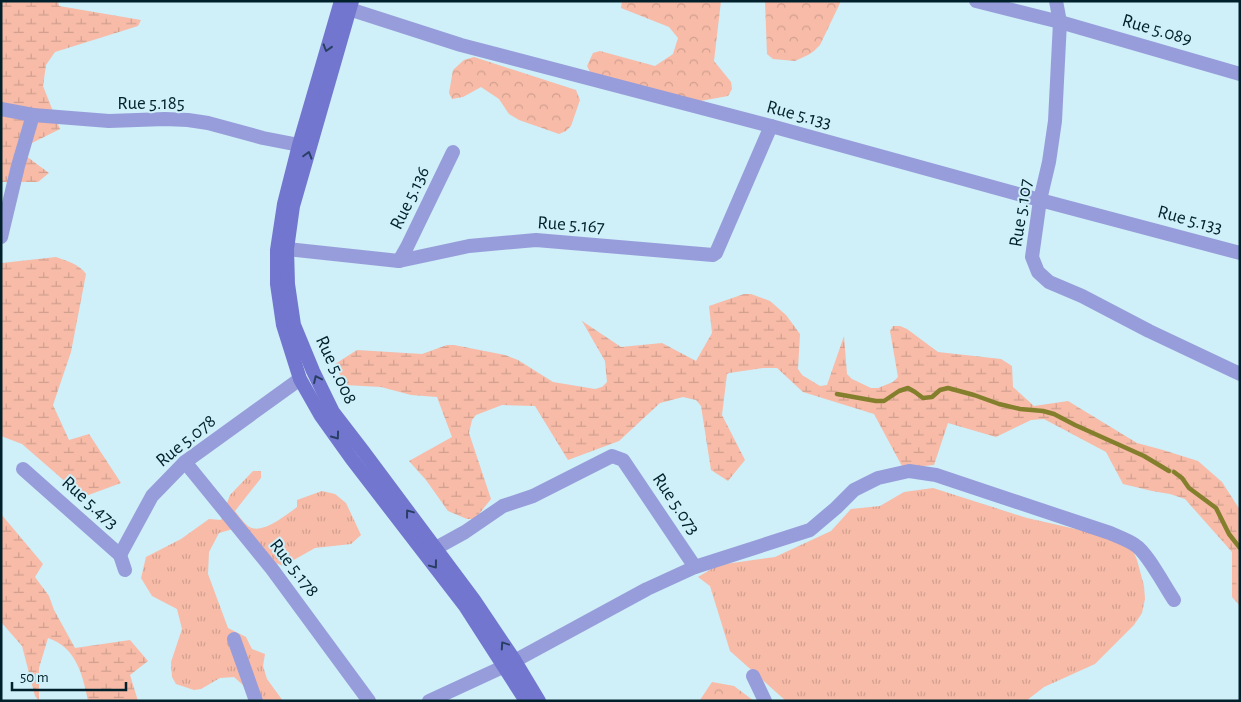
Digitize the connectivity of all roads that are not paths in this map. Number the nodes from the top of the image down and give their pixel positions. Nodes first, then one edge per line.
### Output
1 (976, 1) edge
2 (1056, 1) edge
3 (348, 4) edge
4 (1060, 22) junction
5 (1240, 74) edge
6 (1, 109) edge
7 (33, 115) junction
8 (771, 126) junction
9 (299, 145) junction
10 (453, 152) dead end
11 (1040, 200) junction
12 (1, 238) edge
13 (287, 249) junction
14 (1240, 253) edge
15 (399, 261) junction
16 (1240, 374) edge
17 (300, 379) junction
18 (185, 462) junction
19 (23, 469) dead end
20 (436, 548) junction
21 (120, 555) junction
22 (695, 567) junction
23 (126, 570) dead end
24 (1174, 600) dead end
25 (234, 639) dead end
26 (510, 664) junction
27 (753, 676) dead end
28 (256, 701) edge
29 (369, 701) edge
30 (429, 701) edge
31 (526, 701) edge
32 (539, 701) edge
33 (765, 701) edge

1 - 4 street, Rue 5.089
2 - 4 street, Rue 5.107
3 - 8 street, Rue 5.133
3 -> 9 main road, Rue 5.008
13 -> 3 main road, Rue 5.008
4 - 5 street, Rue 5.089
4 - 11 street, Rue 5.107
6 - 7 street, Rue 5.185
7 - 9 street, Rue 5.185
7 - 12 street
8 - 11 street, Rue 5.133
8 - 15 street, Rue 5.167
9 - 17 main road, Rue 5.008
10 - 15 street, Rue 5.136
11 - 14 street, Rue 5.133
11 - 16 street, Rue 5.107
13 - 15 street, Rue 5.167
20 -> 13 main road, Rue 5.008
17 - 18 street, Rue 5.078
17 -> 26 main road, Rue 5.008
18 - 21 street, Rue 5.078
18 - 29 street, Rue 5.178
19 - 21 street, Rue 5.473
20 - 22 street, Rue 5.073
26 -> 20 main road, Rue 5.008
21 - 23 street, Rue 5.473
22 - 24 street
22 - 26 street
25 - 28 street
26 - 30 street
26 - 31 main road, Rue 5.008
26 - 32 main road, Rue 5.008
27 - 33 street

